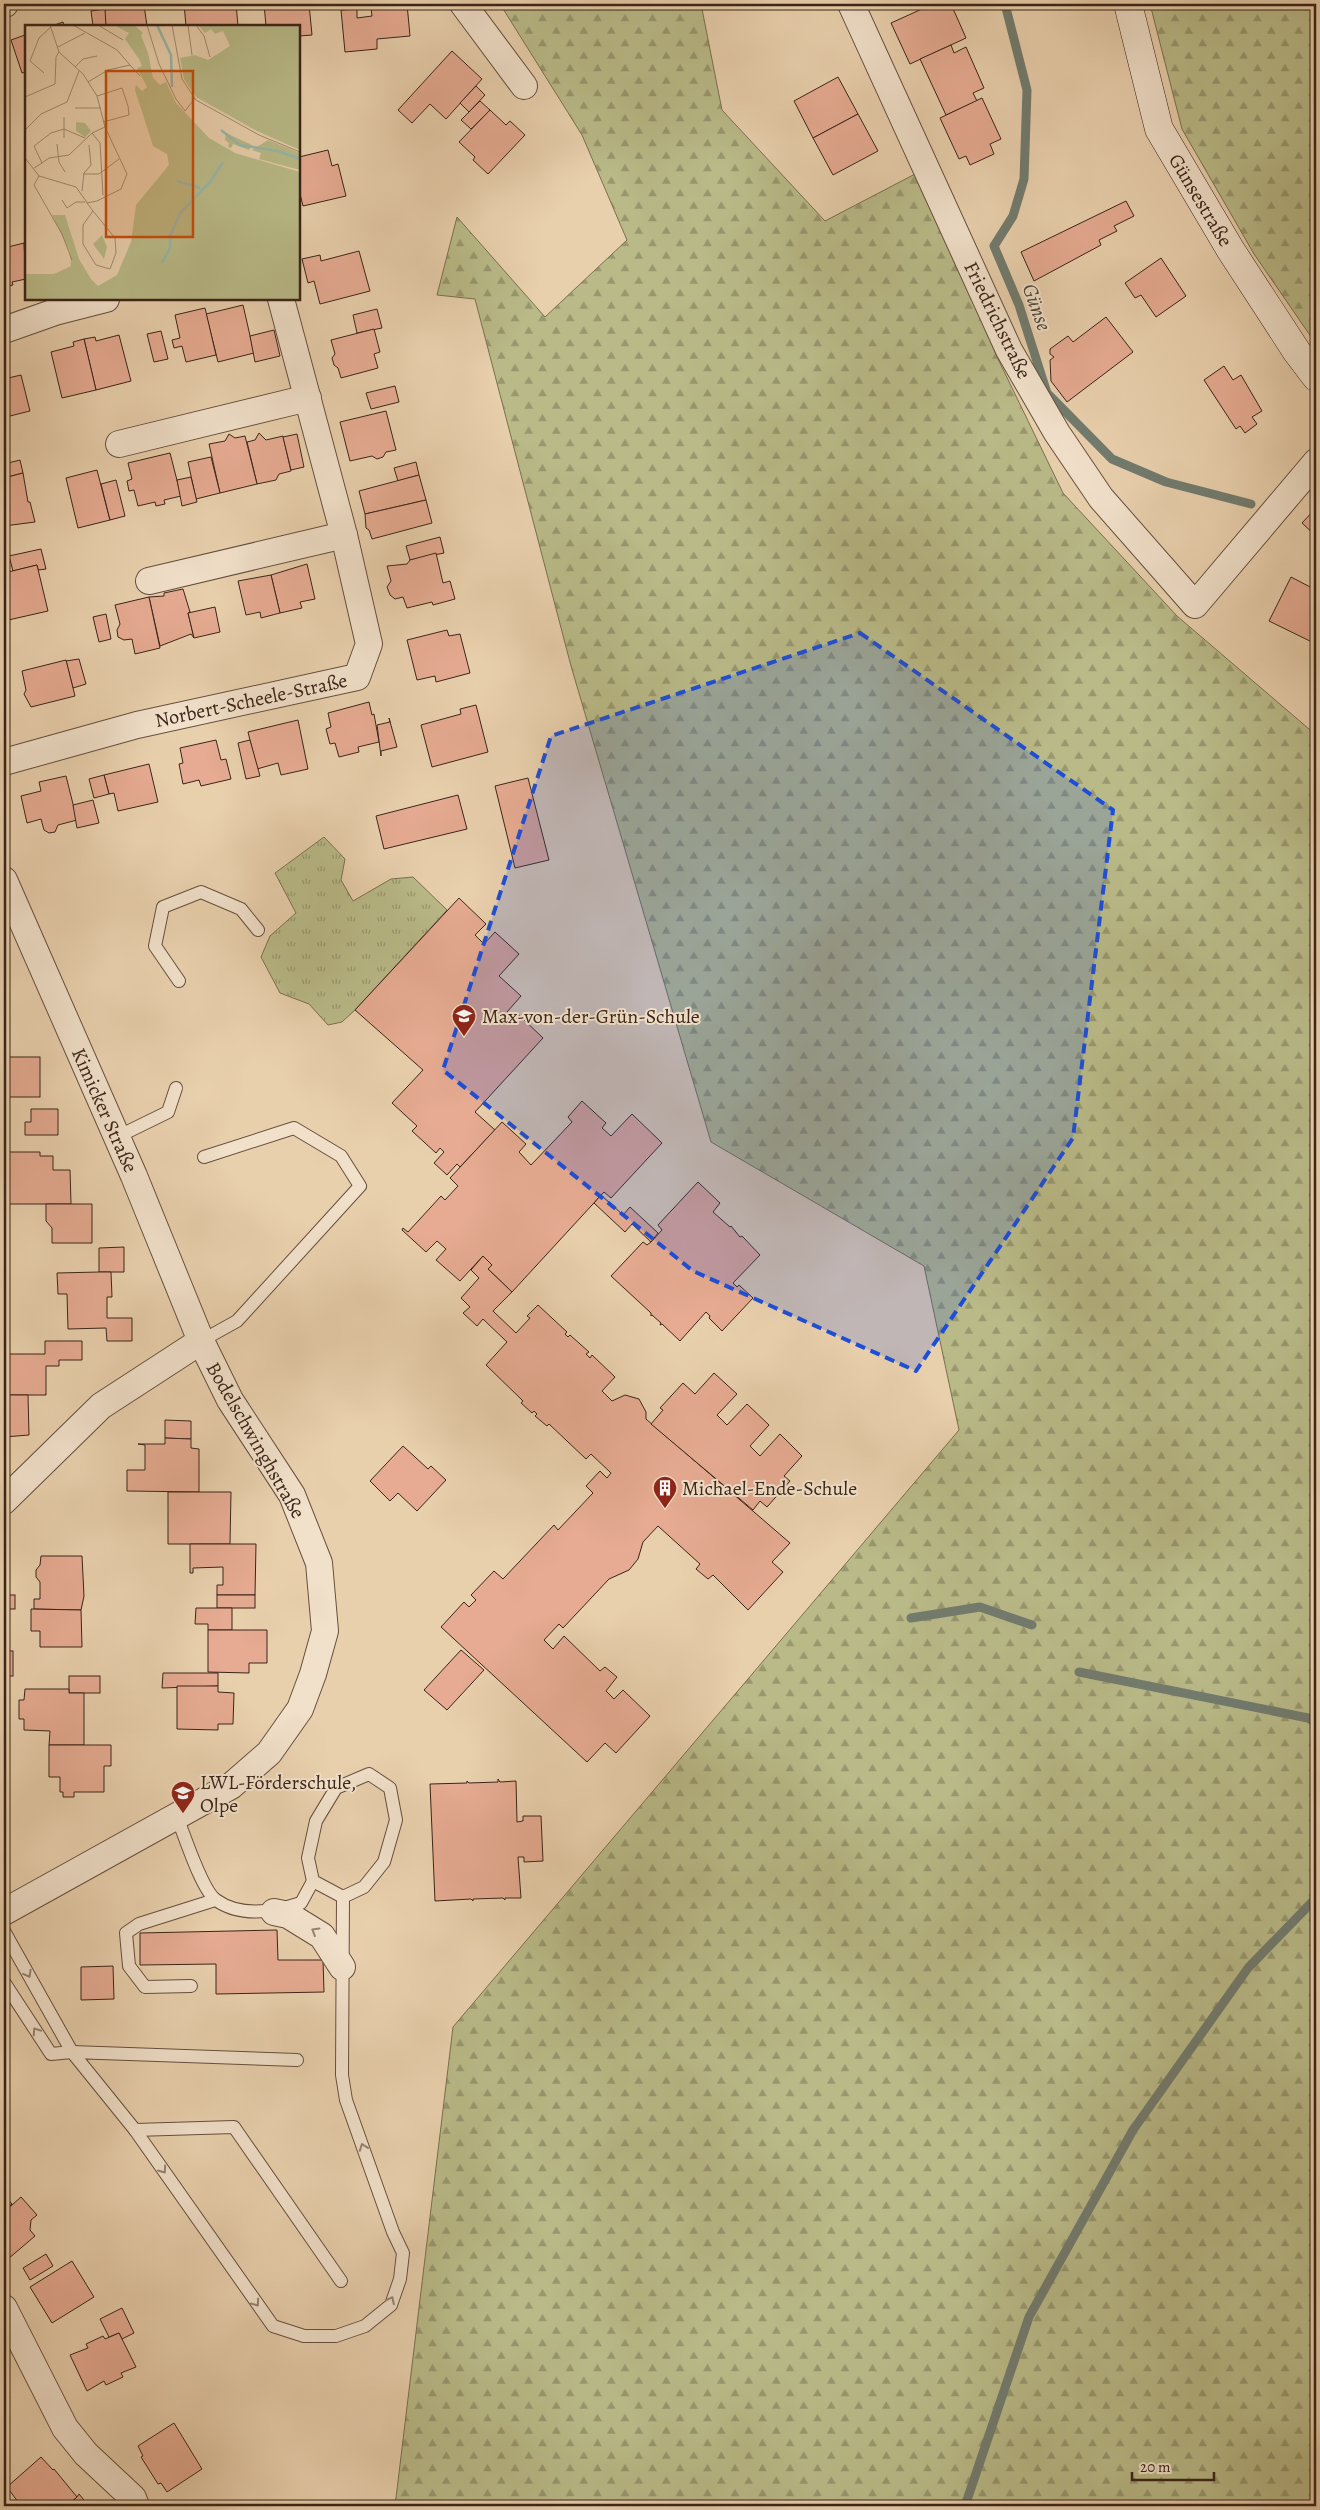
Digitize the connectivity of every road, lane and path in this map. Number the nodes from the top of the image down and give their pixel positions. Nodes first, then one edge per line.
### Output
1 (463, 4) edge
2 (851, 4) edge
3 (1128, 4) edge
4 (524, 86) dead end
5 (102, 300) edge
6 (281, 300) edge
7 (4, 330) edge
8 (1316, 377) edge
9 (308, 398) junction
10 (119, 444) dead end
11 (1316, 462) edge
12 (344, 535) junction
13 (149, 582) dead end
14 (4, 762) edge
15 (4, 880) edge
16 (258, 930) dead end
17 (178, 981) dead end
18 (176, 1088) dead end
19 (117, 1137) junction
20 (204, 1157) dead end
21 (201, 1341) junction
22 (4, 1501) edge
23 (177, 1817) junction
24 (313, 1882) junction
25 (342, 1897) junction
26 (215, 1900) junction
27 (4, 1912) edge
28 (274, 1912) junction
29 (4, 1931) edge
30 (342, 1967) junction
31 (4, 1982) edge
32 (191, 1986) dead end
33 (72, 2052) junction
34 (297, 2060) dead end
35 (135, 2130) junction
36 (340, 2281) dead end
37 (4, 2308) edge
38 (136, 2506) edge

1 - 4 street
2 - 11 street, Friedrichstraße
3 - 8 street, Günsestraße
5 - 7 street
6 - 9 street, Norbert-Scheele-Straße
9 - 10 street
9 - 12 street, Norbert-Scheele-Straße
12 - 13 street
12 - 14 street, Norbert-Scheele-Straße
15 - 19 street, Kimicker Straße
16 - 17 lane
18 - 19 lane
19 - 21 street, Kimicker Straße
20 - 21 lane
21 - 22 street
21 - 23 street, Bodelschwinghstraße
23 - 26 lane
23 - 27 street, Bodelschwinghstraße
24 - 25 lane
24 - 25 lane
24 - 28 lane
25 - 30 lane
26 - 28 lane
26 - 32 lane
30 -> 28 street
29 -> 33 lane
35 -> 30 lane
33 -> 31 lane
33 - 34 lane
33 - 35 lane
35 - 36 lane
37 - 38 street

